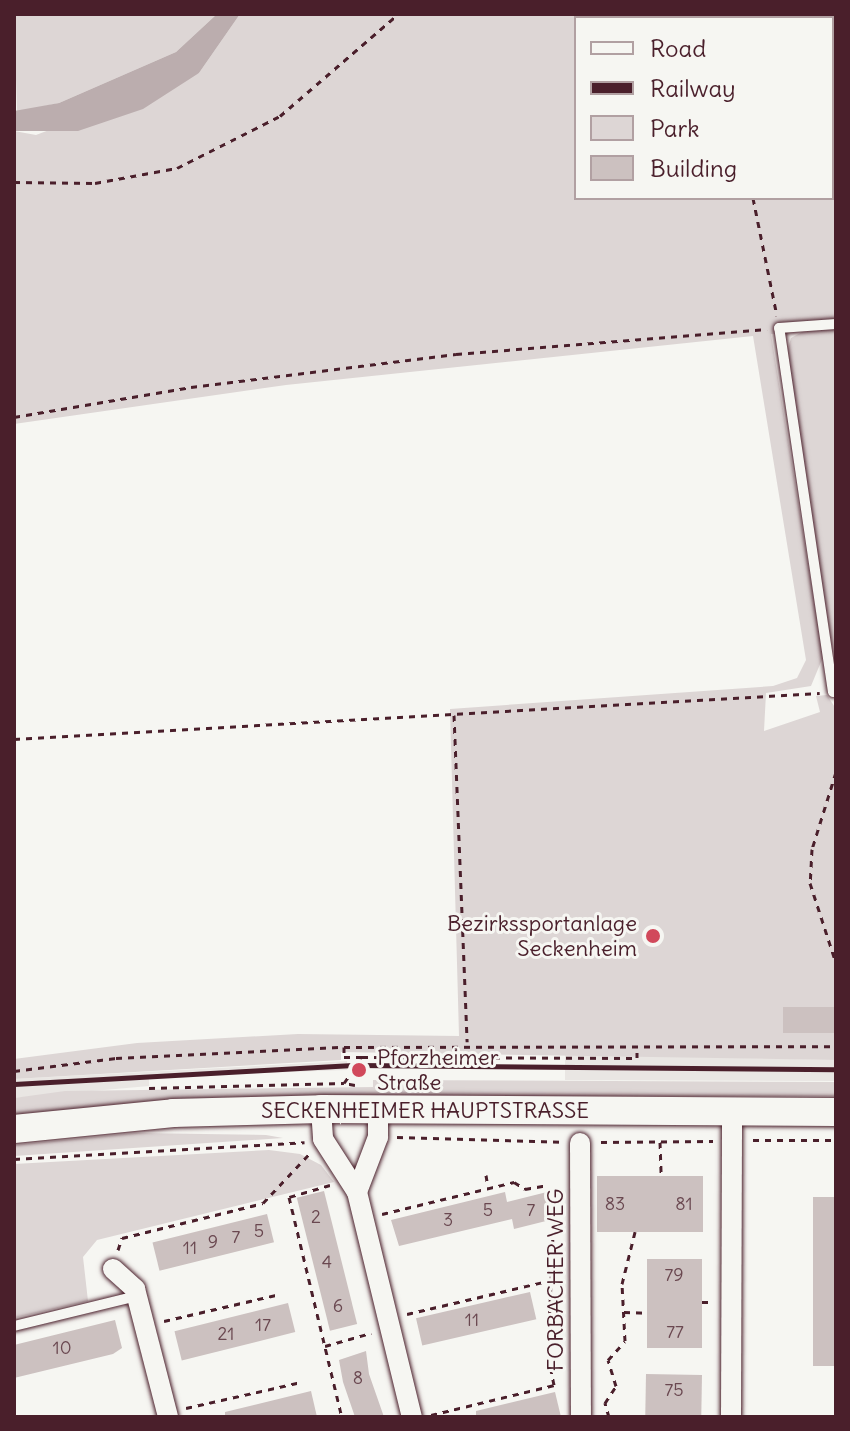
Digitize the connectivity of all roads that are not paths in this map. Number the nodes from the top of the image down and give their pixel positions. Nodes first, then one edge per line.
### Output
1 (836, 324) edge
2 (833, 692) road end
3 (321, 1109) junction
4 (732, 1111) junction
5 (836, 1112) edge
6 (378, 1123) junction
7 (14, 1129) edge
8 (580, 1143) road end
9 (353, 1186) junction
10 (113, 1269) road end
11 (137, 1296) junction
12 (14, 1326) edge
13 (167, 1414) edge
14 (412, 1417) edge
15 (581, 1417) edge
16 (731, 1417) edge

1 - 2 lane
3 - 6 main road, SECKENHEIMER HAUPTSTRASSE
3 - 7 main road, SECKENHEIMER HAUPTSTRASSE
3 - 9 street
4 - 5 main road, SECKENHEIMER HAUPTSTRASSE
4 - 6 main road, SECKENHEIMER HAUPTSTRASSE
4 - 16 street
6 - 9 street
8 - 15 street, FORBACHER WEG
9 - 14 street
10 - 11 street
11 - 12 lane
11 - 13 street

